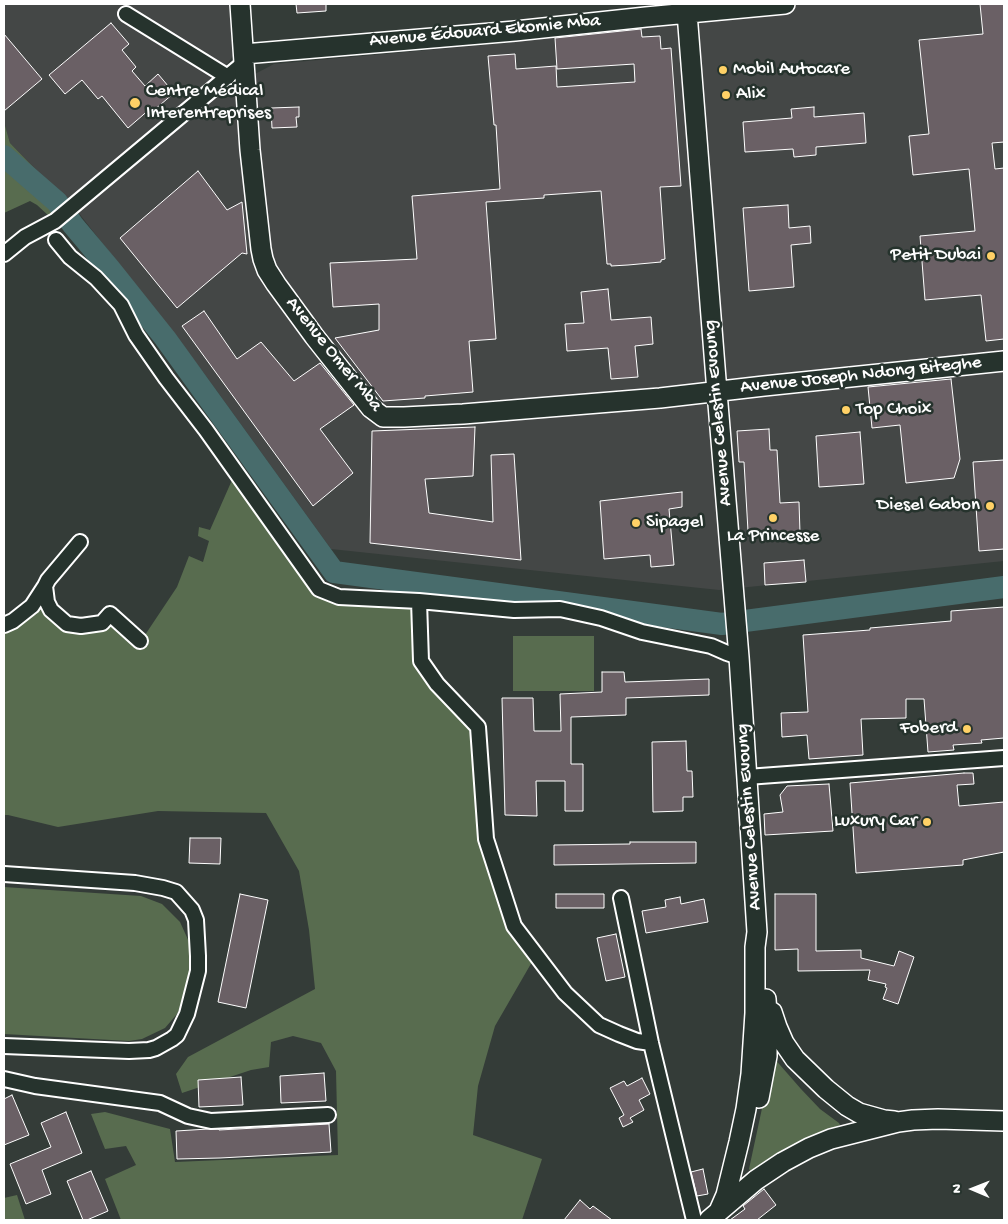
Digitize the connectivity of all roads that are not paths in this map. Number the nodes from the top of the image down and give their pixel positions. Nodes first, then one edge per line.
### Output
1 (240, 4) edge
2 (785, 4) edge
3 (687, 13) junction
4 (126, 14) dead end
5 (245, 58) junction
6 (228, 77) junction
7 (56, 240) dead end
8 (4, 254) edge
9 (1004, 361) edge
10 (717, 392) junction
11 (80, 542) dead end
12 (45, 586) junction
13 (419, 601) junction
14 (4, 625) edge
15 (140, 641) dead end
16 (739, 648) junction
17 (1004, 758) edge
18 (747, 777) junction
19 (4, 874) edge
20 (621, 898) dead end
21 (757, 932) junction
22 (765, 985) junction
23 (755, 1013) junction
24 (767, 1040) junction
25 (651, 1043) junction
26 (4, 1046) edge
27 (4, 1079) edge
28 (328, 1115) dead end
29 (1004, 1121) edge
30 (898, 1122) junction
31 (871, 1128) junction
32 (736, 1197) junction
33 (714, 1216) edge
34 (694, 1220) edge

1 - 5 street, Avenue Omer Mba
2 - 3 street, Avenue Édouard Ekomie Mba
3 - 5 street, Avenue Édouard Ekomie Mba
3 - 10 street, Avenue Celestin Evoung
4 - 6 street
5 - 6 street
5 - 10 street, Avenue Omer Mba
6 - 8 street
7 - 13 street
9 - 10 street, Avenue Joseph Ndong Biteghe
10 - 16 street, Avenue Celestin Evoung
11 - 12 street
12 - 14 street
12 - 15 street
13 - 16 street
13 - 25 street
16 - 18 street, Avenue Celestin Evoung
17 - 18 street
18 - 21 street, Avenue Celestin Evoung
19 - 26 street
20 - 25 street
21 - 22 street
21 - 23 street
22 - 24 street
22 - 30 street
23 - 24 street
23 - 33 street
24 - 31 street
24 - 32 street
25 - 34 street
27 - 28 street
29 - 30 street
30 - 31 street
31 - 32 street
32 - 33 street

